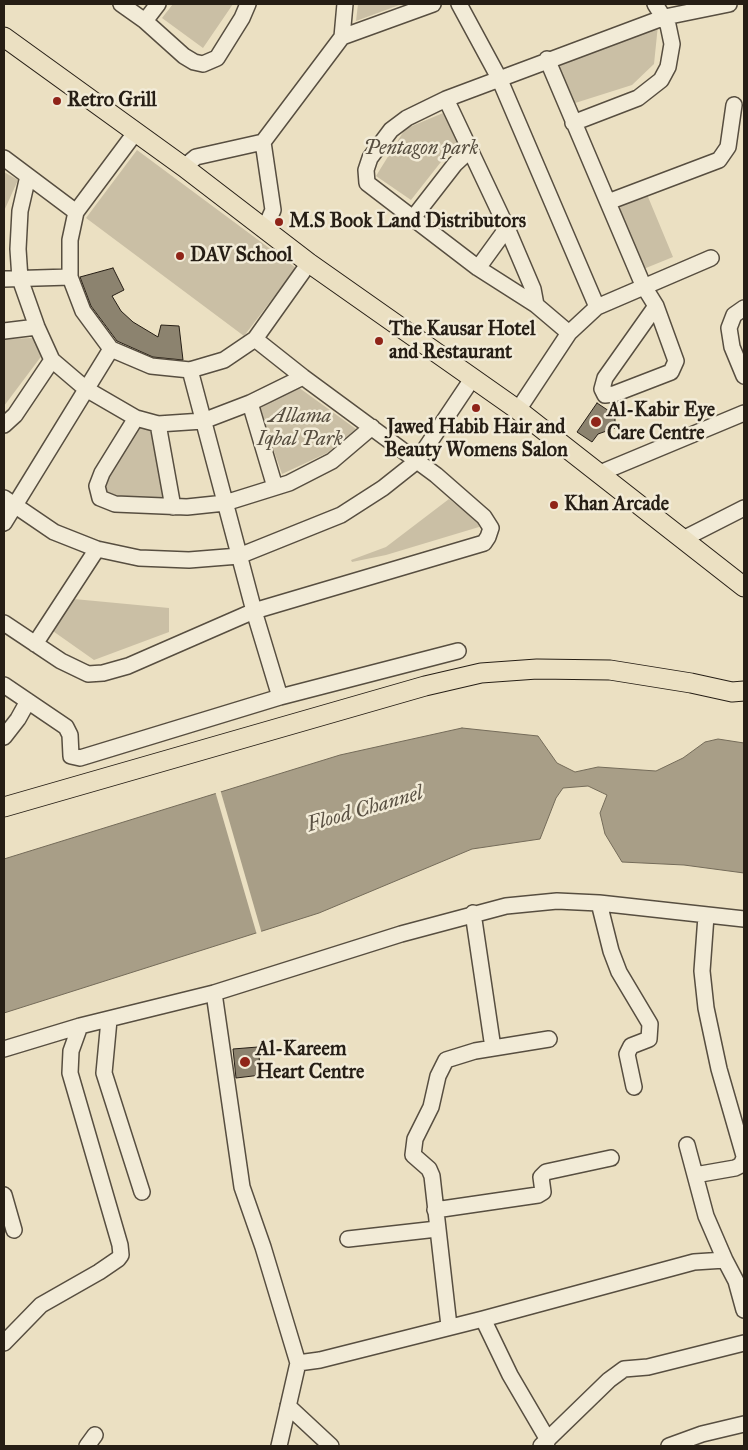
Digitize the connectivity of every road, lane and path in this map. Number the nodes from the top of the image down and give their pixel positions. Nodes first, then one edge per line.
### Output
1 (121, 4) edge
2 (158, 4) edge
3 (248, 4) edge
4 (345, 4) edge
5 (434, 4) edge
6 (459, 4) edge
7 (655, 4) edge
8 (719, 5) edge
9 (665, 17) junction
10 (144, 21) junction
11 (4, 37) edge
12 (342, 37) junction
13 (547, 59) junction
14 (499, 78) junction
15 (446, 99) junction
16 (734, 106) dead end
17 (573, 122) junction
18 (135, 133) junction
19 (263, 142) junction
20 (470, 150) junction
21 (4, 158) edge
22 (184, 167) junction
23 (28, 176) junction
24 (608, 202) junction
25 (76, 212) junction
26 (413, 218) junction
27 (508, 228) junction
28 (264, 230) junction
29 (711, 258) dead end
30 (309, 263) junction
31 (478, 268) junction
32 (70, 276) junction
33 (4, 279) edge
34 (20, 279) junction
35 (644, 285) junction
36 (536, 305) junction
37 (656, 306) junction
38 (597, 307) junction
39 (744, 308) edge
40 (37, 327) junction
41 (4, 331) edge
42 (569, 333) junction
43 (255, 339) junction
44 (111, 349) junction
45 (52, 360) junction
46 (190, 370) junction
47 (744, 376) edge
48 (303, 377) junction
49 (472, 379) junction
50 (86, 389) junction
51 (250, 403) junction
52 (518, 410) junction
53 (744, 414) edge
54 (136, 418) junction
55 (203, 421) junction
56 (158, 424) junction
57 (4, 425) edge
58 (372, 427) junction
59 (417, 460) junction
60 (600, 474) junction
61 (276, 488) junction
62 (9, 502) edge
63 (225, 503) junction
64 (173, 507) junction
65 (744, 508) edge
66 (4, 523) edge
67 (683, 539) junction
68 (97, 549) junction
69 (239, 556) junction
70 (744, 587) edge
71 (254, 611) junction
72 (4, 623) edge
73 (35, 644) junction
74 (458, 652) dead end
75 (4, 685) edge
76 (744, 691) edge
77 (280, 696) junction
78 (28, 701) junction
79 (4, 737) edge
80 (4, 807) edge
81 (599, 903) junction
82 (473, 913) junction
83 (706, 916) junction
84 (744, 919) edge
85 (214, 993) junction
86 (109, 1020) junction
87 (80, 1026) junction
88 (549, 1039) dead end
89 (493, 1048) junction
90 (4, 1050) edge
91 (634, 1087) dead end
92 (741, 1131) edge
93 (687, 1145) dead end
94 (744, 1157) edge
95 (611, 1158) dead end
96 (695, 1175) junction
97 (142, 1192) dead end
98 (4, 1195) edge
99 (435, 1210) junction
100 (437, 1229) junction
101 (14, 1230) dead end
102 (348, 1239) dead end
103 (725, 1260) junction
104 (744, 1310) edge
105 (483, 1319) junction
106 (449, 1326) junction
107 (4, 1343) edge
108 (744, 1343) edge
109 (298, 1363) junction
110 (288, 1406) junction
111 (744, 1424) edge
112 (545, 1443) edge
113 (279, 1446) edge
114 (331, 1446) edge
115 (669, 1446) edge

1 - 10 street
2 - 10 street
3 - 10 street
4 - 12 street
5 - 12 street
6 - 14 street
7 - 9 street
8 - 9 street
9 - 13 street
9 - 17 street
11 - 18 main road
12 - 19 street
13 - 14 street
13 - 17 street
14 - 15 street
14 - 38 street
15 - 20 street
15 - 26 street
16 - 24 street
17 - 24 street
18 - 22 main road
18 - 25 street
19 - 22 street
19 - 28 street
20 - 26 street
20 - 27 street
21 - 23 street
22 - 28 main road
23 - 25 street
23 - 34 street
24 - 35 street
25 - 32 street
26 - 31 street
27 - 31 street
27 - 36 street
28 - 30 main road
29 - 35 street
30 - 43 street
30 - 49 main road
31 - 36 street
32 - 34 street
32 - 44 street
33 - 34 street
34 - 40 street
35 - 37 street
35 - 38 street
36 - 42 street
37 - 37 street
38 - 42 street
39 - 47 street
40 - 41 street
40 - 45 street
42 - 52 street
43 - 46 street
43 - 48 street
44 - 46 street
44 - 50 street
45 - 50 street
45 - 57 street
46 - 55 street
48 - 51 street
48 - 58 street
49 - 52 main road
49 - 59 street
50 - 54 street
50 - 62 street
51 - 55 street
51 - 61 street
52 - 60 main road
53 - 60 street
54 - 56 street
54 - 64 street
55 - 56 street
55 - 63 street
56 - 64 street
58 - 59 street
58 - 61 street
59 - 69 street
59 - 71 street
60 - 67 main road
61 - 63 street
62 - 66 street
62 - 68 street
63 - 64 street
63 - 69 street
65 - 67 street
67 - 70 main road
68 - 69 street
68 - 73 street
69 - 71 street
71 - 73 street
71 - 77 street
72 - 73 street
74 - 77 street
75 - 78 street
76 - 80 main road
77 - 78 street
78 - 79 street
81 - 82 street
81 - 83 street
81 - 91 street
82 - 85 street
82 - 89 street
83 - 84 street
83 - 92 street
85 - 86 street
85 - 109 street
86 - 87 street
86 - 97 street
87 - 90 street
87 - 107 street
88 - 89 street
89 - 99 street
92 - 94 street
93 - 96 street
94 - 96 street
95 - 99 street
96 - 103 street
98 - 101 street
99 - 100 street
100 - 102 street
100 - 106 street
103 - 104 street
103 - 105 street
105 - 106 street
105 - 112 street
106 - 109 street
108 - 112 street
109 - 110 street
110 - 113 street
110 - 114 street
111 - 115 street

